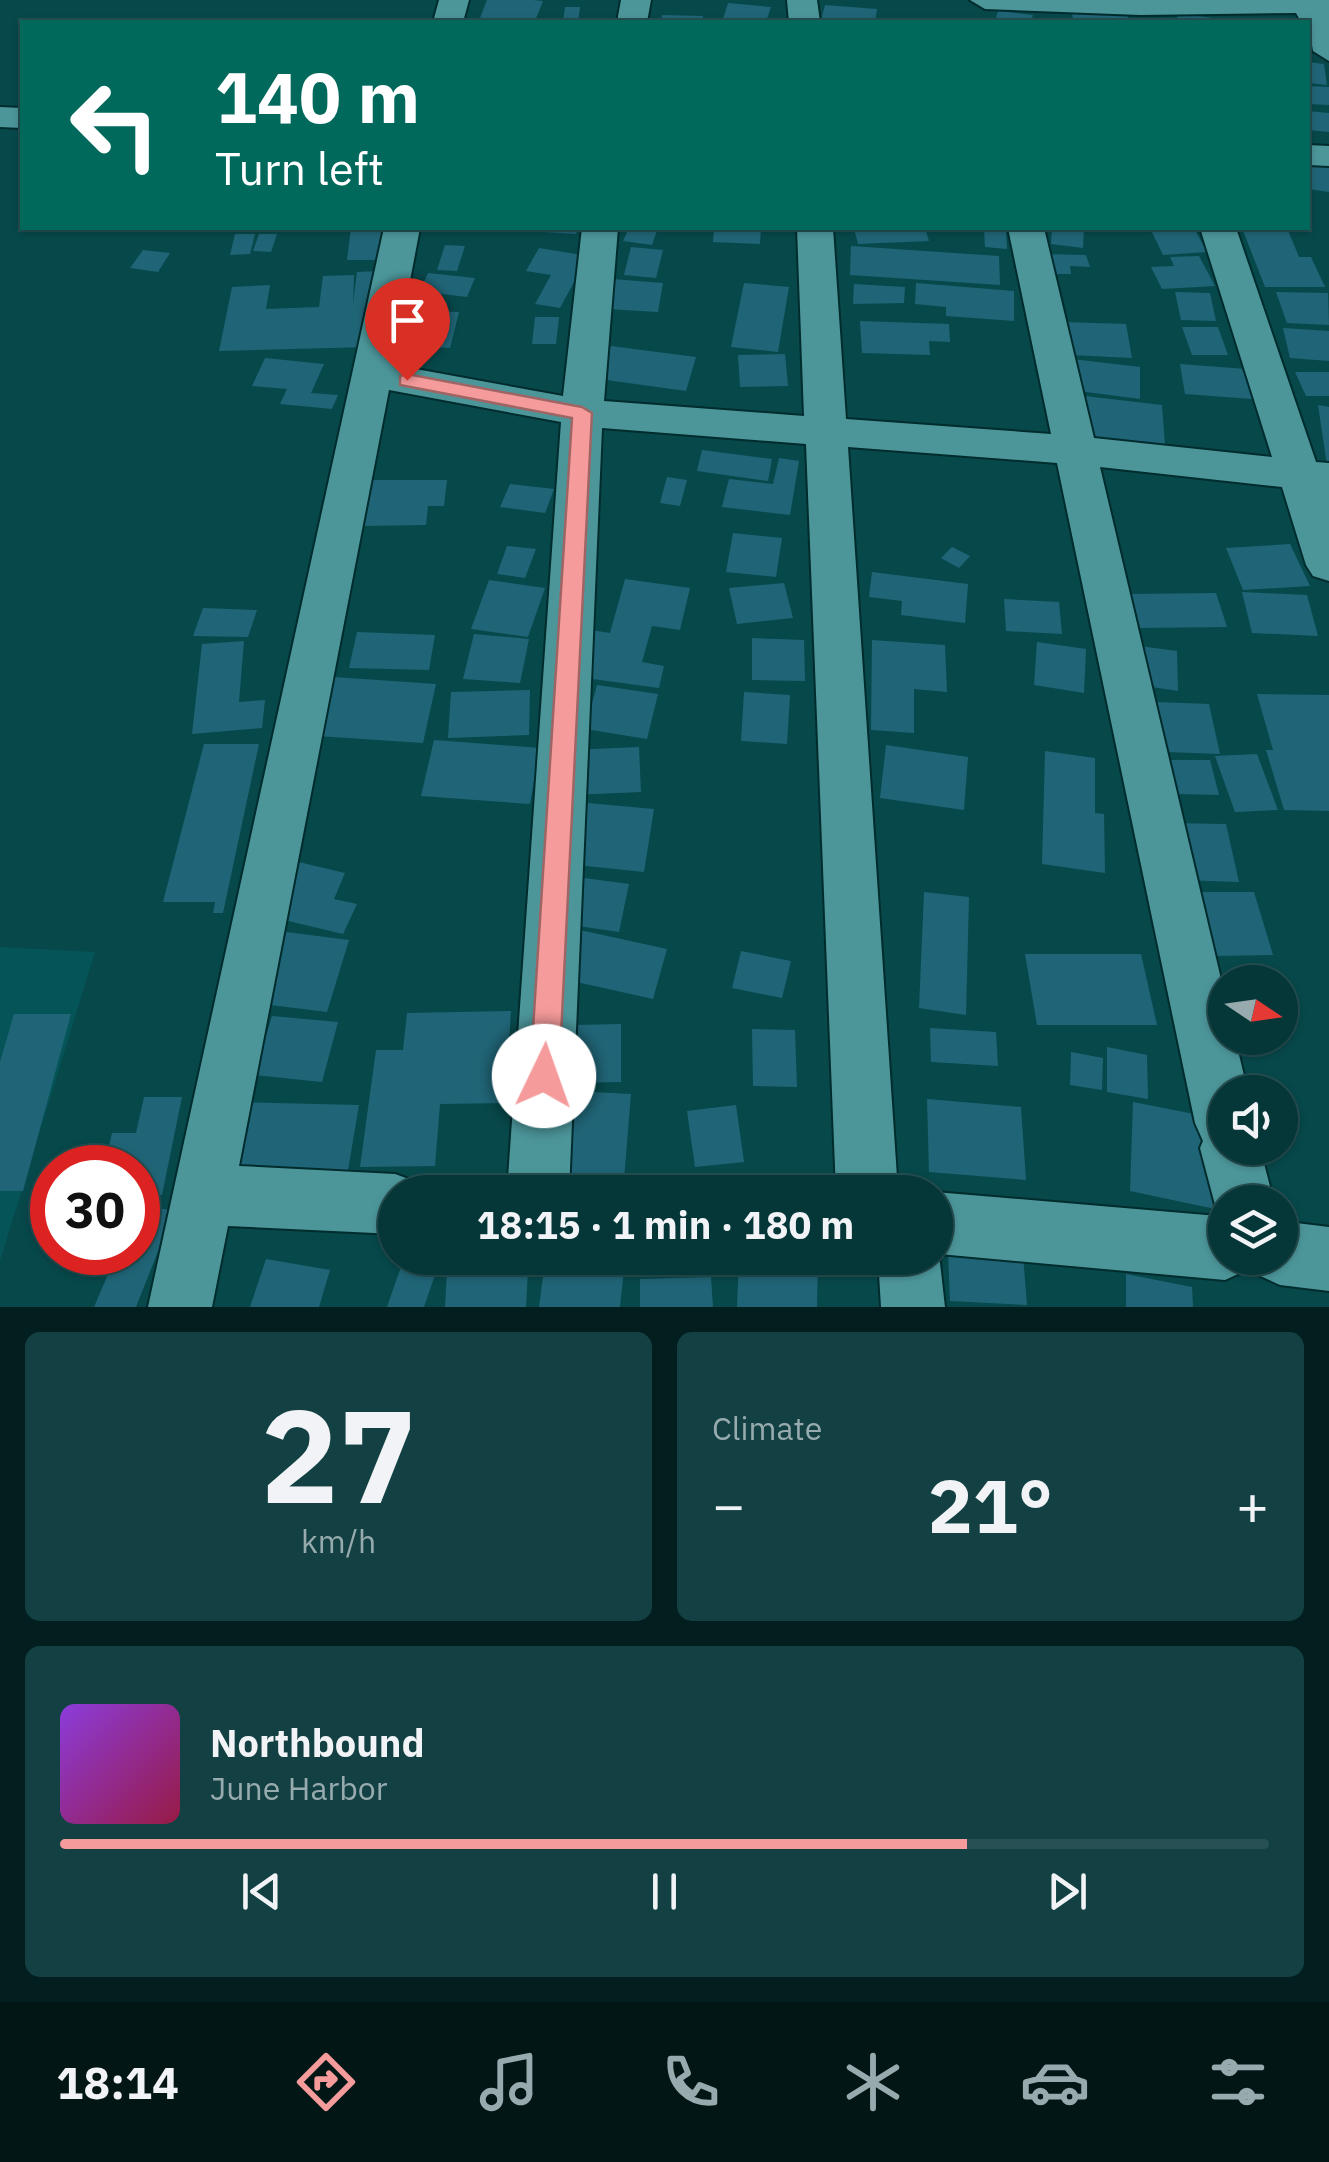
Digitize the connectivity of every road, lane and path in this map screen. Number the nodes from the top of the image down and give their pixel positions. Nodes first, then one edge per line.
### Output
1 (986, 0) edge
2 (1314, 2) edge
3 (1141, 10) edge
4 (1329, 51) edge
5 (402, 230) edge
6 (600, 230) edge
7 (816, 230) edge
8 (1026, 230) edge
9 (1219, 230) edge
10 (372, 374) junction
11 (582, 413) junction
12 (828, 430) junction
13 (1076, 450) junction
14 (1313, 478) edge
15 (1329, 565) edge
16 (1214, 1075) edge
17 (539, 1175) edge
18 (866, 1175) edge
19 (203, 1195) junction
20 (378, 1203) edge
21 (953, 1224) edge
22 (1208, 1246) edge
23 (1298, 1255) edge
24 (1329, 1258) edge
25 (910, 1275) edge
26 (180, 1307) edge
27 (912, 1307) edge

1 - 3 street
2 - 3 street
2 - 4 street
5 - 10 street
6 - 11 street
7 - 12 street
8 - 13 street
9 - 14 street
10 - 11 street
10 - 19 street
11 - 12 street
11 - 17 street
12 - 13 street
12 - 18 street
13 - 14 street
13 - 16 street
14 - 15 street
19 - 20 street
19 - 26 street
21 - 22 street
23 - 24 street
25 - 27 street

